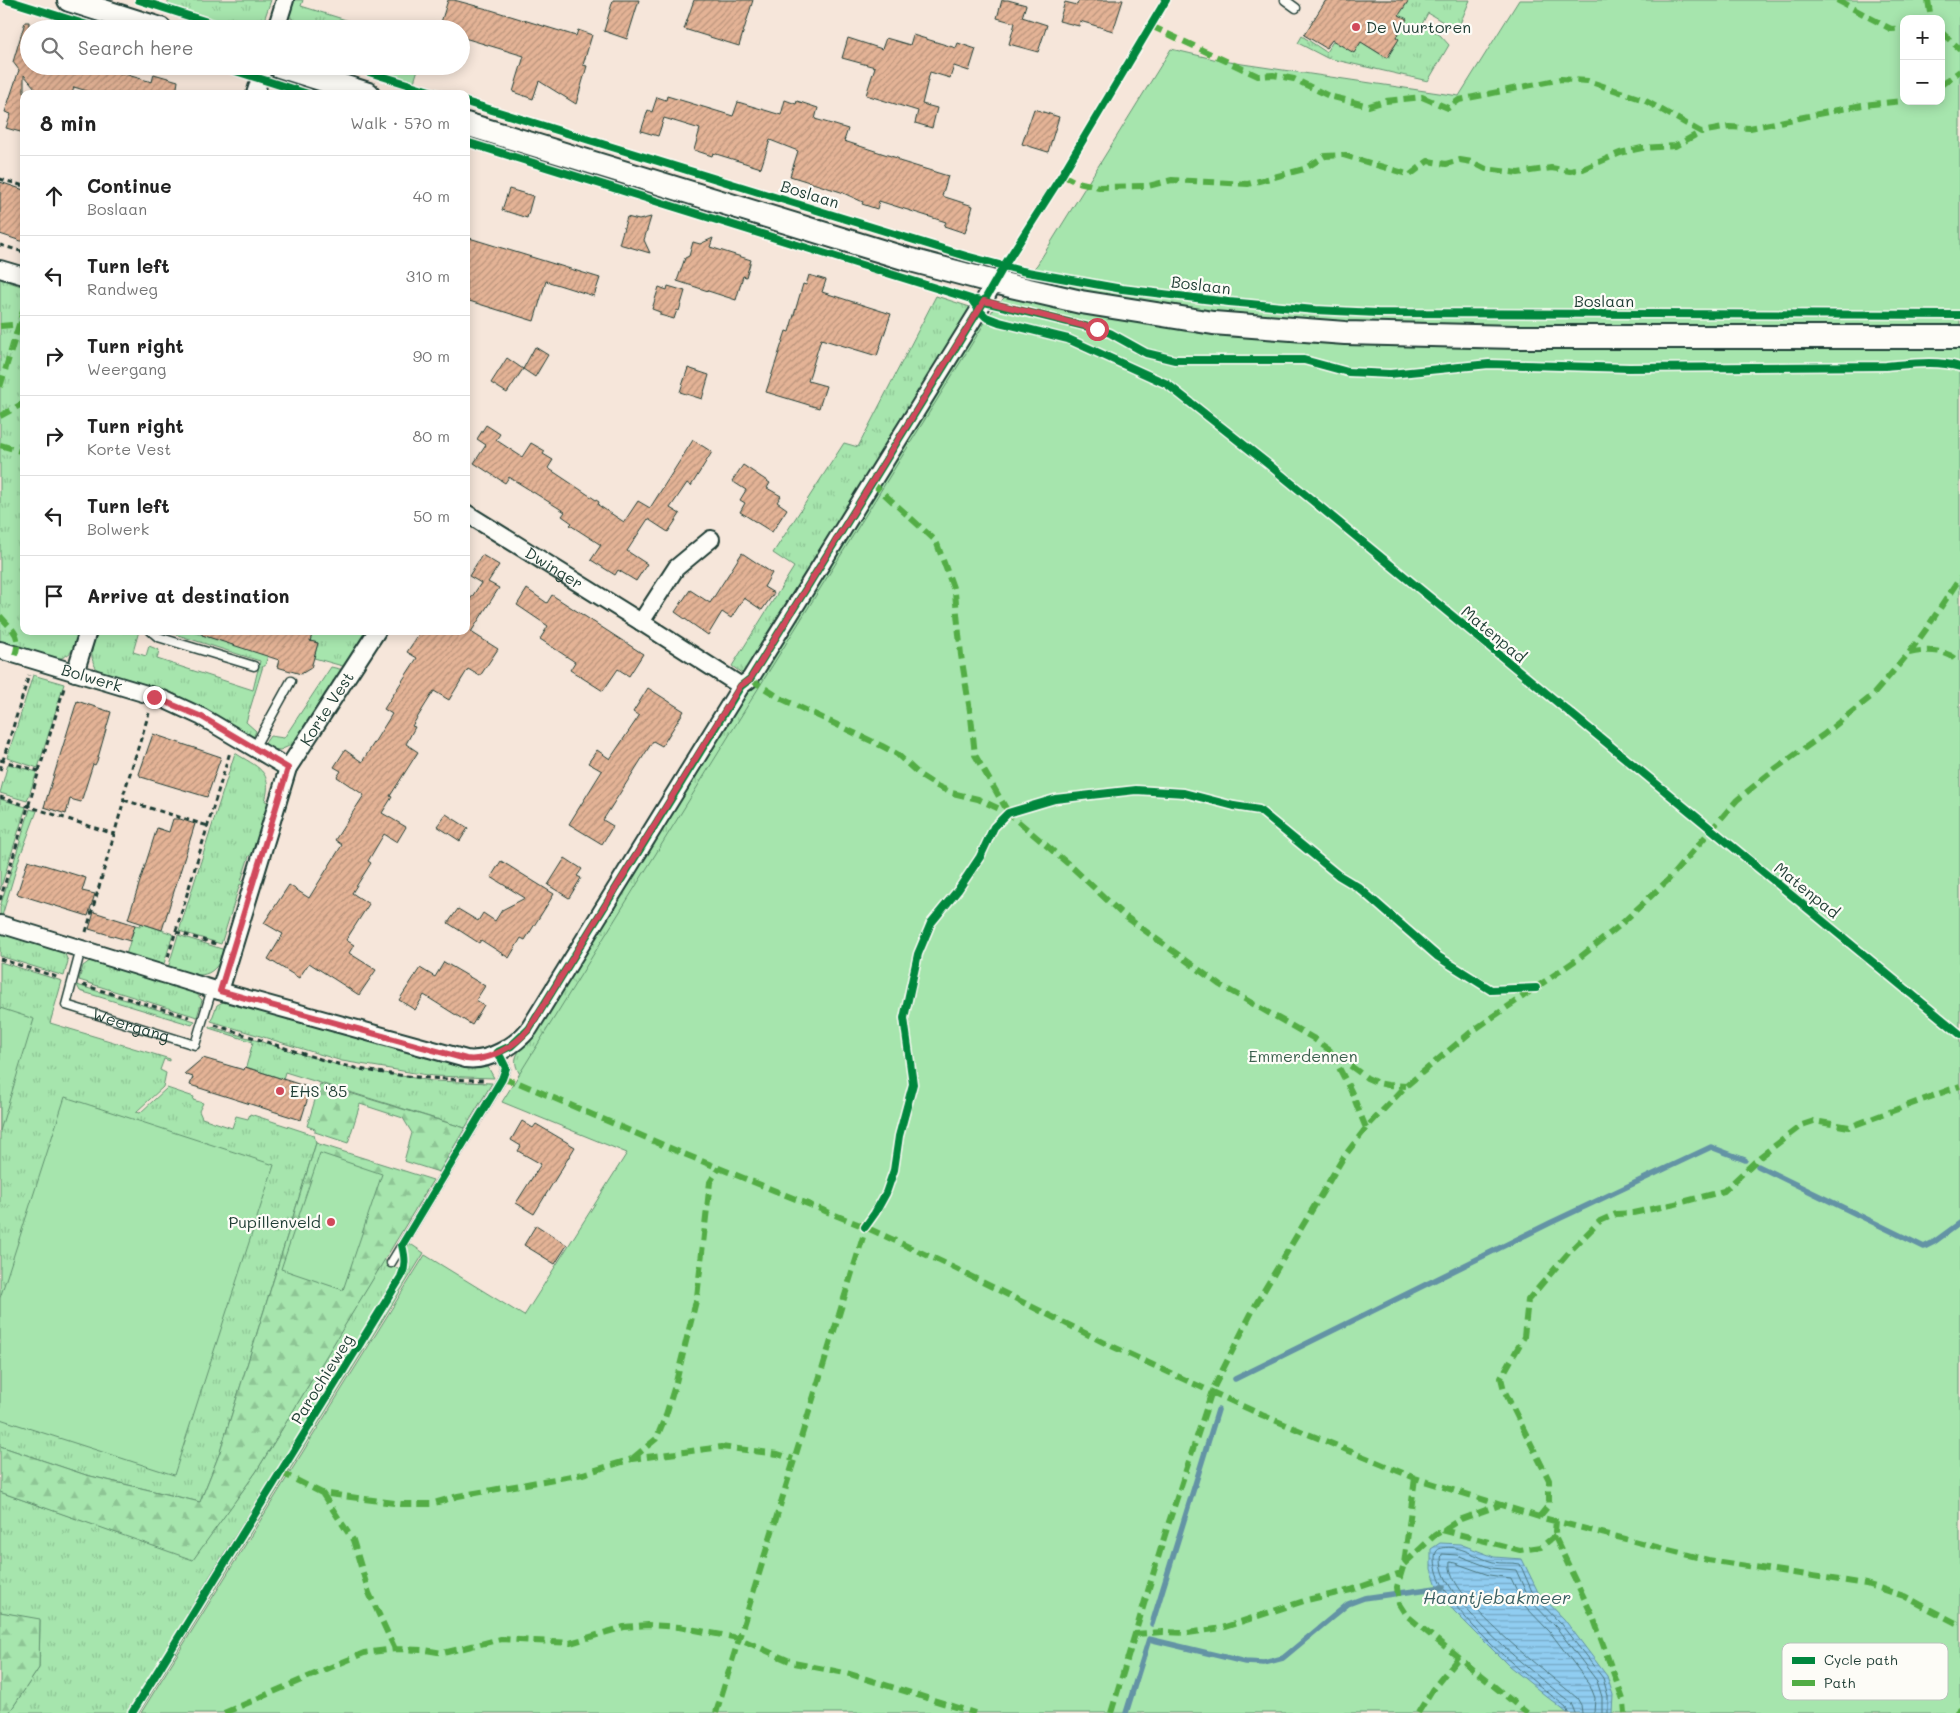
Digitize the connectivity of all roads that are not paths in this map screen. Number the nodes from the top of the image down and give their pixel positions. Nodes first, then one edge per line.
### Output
1 (69, 0) edge
2 (285, 0) edge
3 (1285, 0) edge
4 (1296, 8) dead end
5 (132, 20) edge
6 (279, 20) edge
7 (261, 75) edge
8 (308, 75) edge
9 (256, 90) edge
10 (355, 90) edge
11 (470, 125) edge
12 (0, 269) edge
13 (20, 275) edge
14 (994, 282) junction
15 (1960, 337) edge
16 (470, 515) edge
17 (711, 539) dead end
18 (641, 622) junction
19 (86, 635) edge
20 (156, 635) edge
21 (374, 635) edge
22 (0, 650) edge
23 (254, 666) dead end
24 (72, 672) junction
25 (291, 681) dead end
26 (740, 686) junction
27 (254, 748) junction
28 (288, 768) junction
29 (0, 924) edge
30 (81, 950) junction
31 (216, 990) junction
32 (498, 1052) junction
33 (391, 1263) dead end

1 - 5 main road
2 - 6 street
3 - 4 lane
7 - 9 street
8 - 10 main road
11 - 14 main road, Boslaan
12 - 13 street
14 - 15 main road, Boslaan
14 - 26 street
16 - 18 street, Dwinger
17 - 18 street
18 - 26 street, Dwinger
19 - 24 street
20 - 23 lane
21 - 28 street, Korte Vest
22 - 24 street, Bolwerk
24 - 27 street, Bolwerk
25 - 27 lane
26 - 32 street
27 - 28 street, Bolwerk
28 - 31 street, Korte Vest
29 - 30 street
30 - 31 street
30 - 31 lane, Weergang
31 - 32 street
32 - 33 lane

